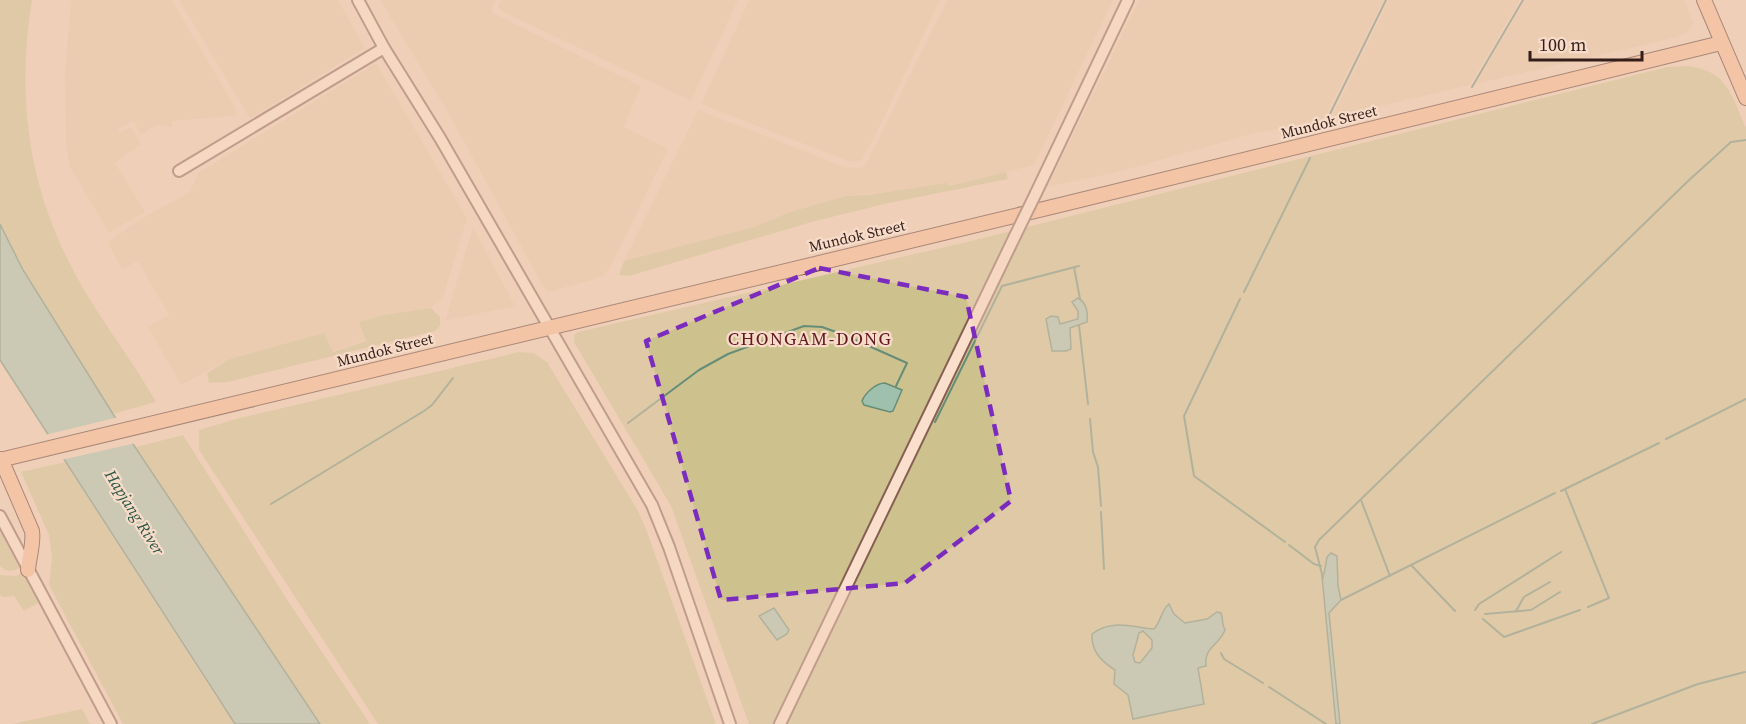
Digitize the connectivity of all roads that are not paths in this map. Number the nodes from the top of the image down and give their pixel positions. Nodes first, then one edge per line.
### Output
1 (358, 0) edge
2 (1128, 0) edge
3 (1704, 0) edge
4 (1721, 43) junction
5 (384, 48) junction
6 (1746, 98) edge
7 (179, 171) dead end
8 (548, 327) junction
9 (1, 460) edge
10 (0, 516) edge
11 (28, 570) junction
12 (111, 724) edge
13 (730, 724) edge
14 (780, 724) edge

1 - 5 street
2 - 14 street, bridge
3 - 4 main road
4 - 6 main road
4 - 8 main road, Mundok Street
5 - 7 street
5 - 8 street
8 - 9 main road, Mundok Street
8 - 13 street
9 - 11 main road
10 - 11 street
11 - 12 street

